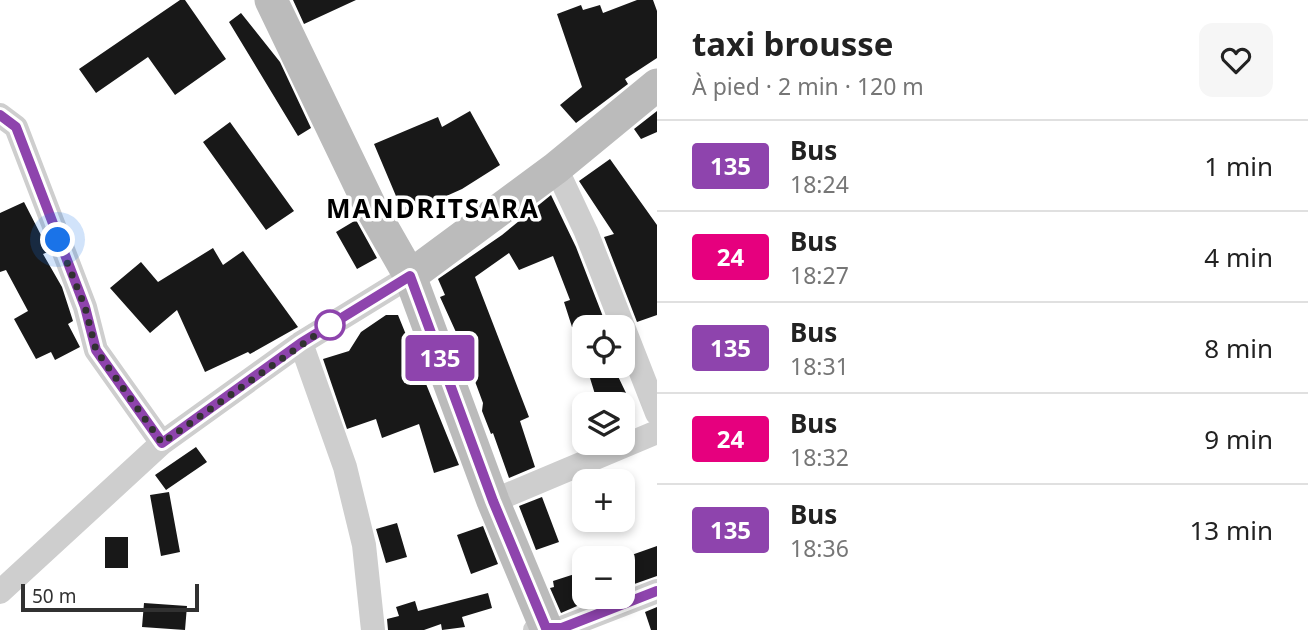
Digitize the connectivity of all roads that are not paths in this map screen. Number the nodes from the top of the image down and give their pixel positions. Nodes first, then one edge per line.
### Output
1 (271, 0) edge
2 (657, 85) edge
3 (0, 115) edge
4 (556, 168) junction
5 (410, 276) junction
6 (301, 343) junction
7 (657, 413) edge
8 (657, 432) edge
9 (162, 443) junction
10 (493, 501) junction
11 (657, 591) edge
12 (0, 592) edge
13 (542, 629) edge
14 (373, 630) edge

1 - 5 main road
2 - 4 main road
3 - 9 street
4 - 5 main road
4 - 7 street
5 - 6 street
5 - 10 main road
6 - 9 street
6 - 14 street
8 - 10 street
9 - 12 street
10 - 13 main road
11 - 13 street

